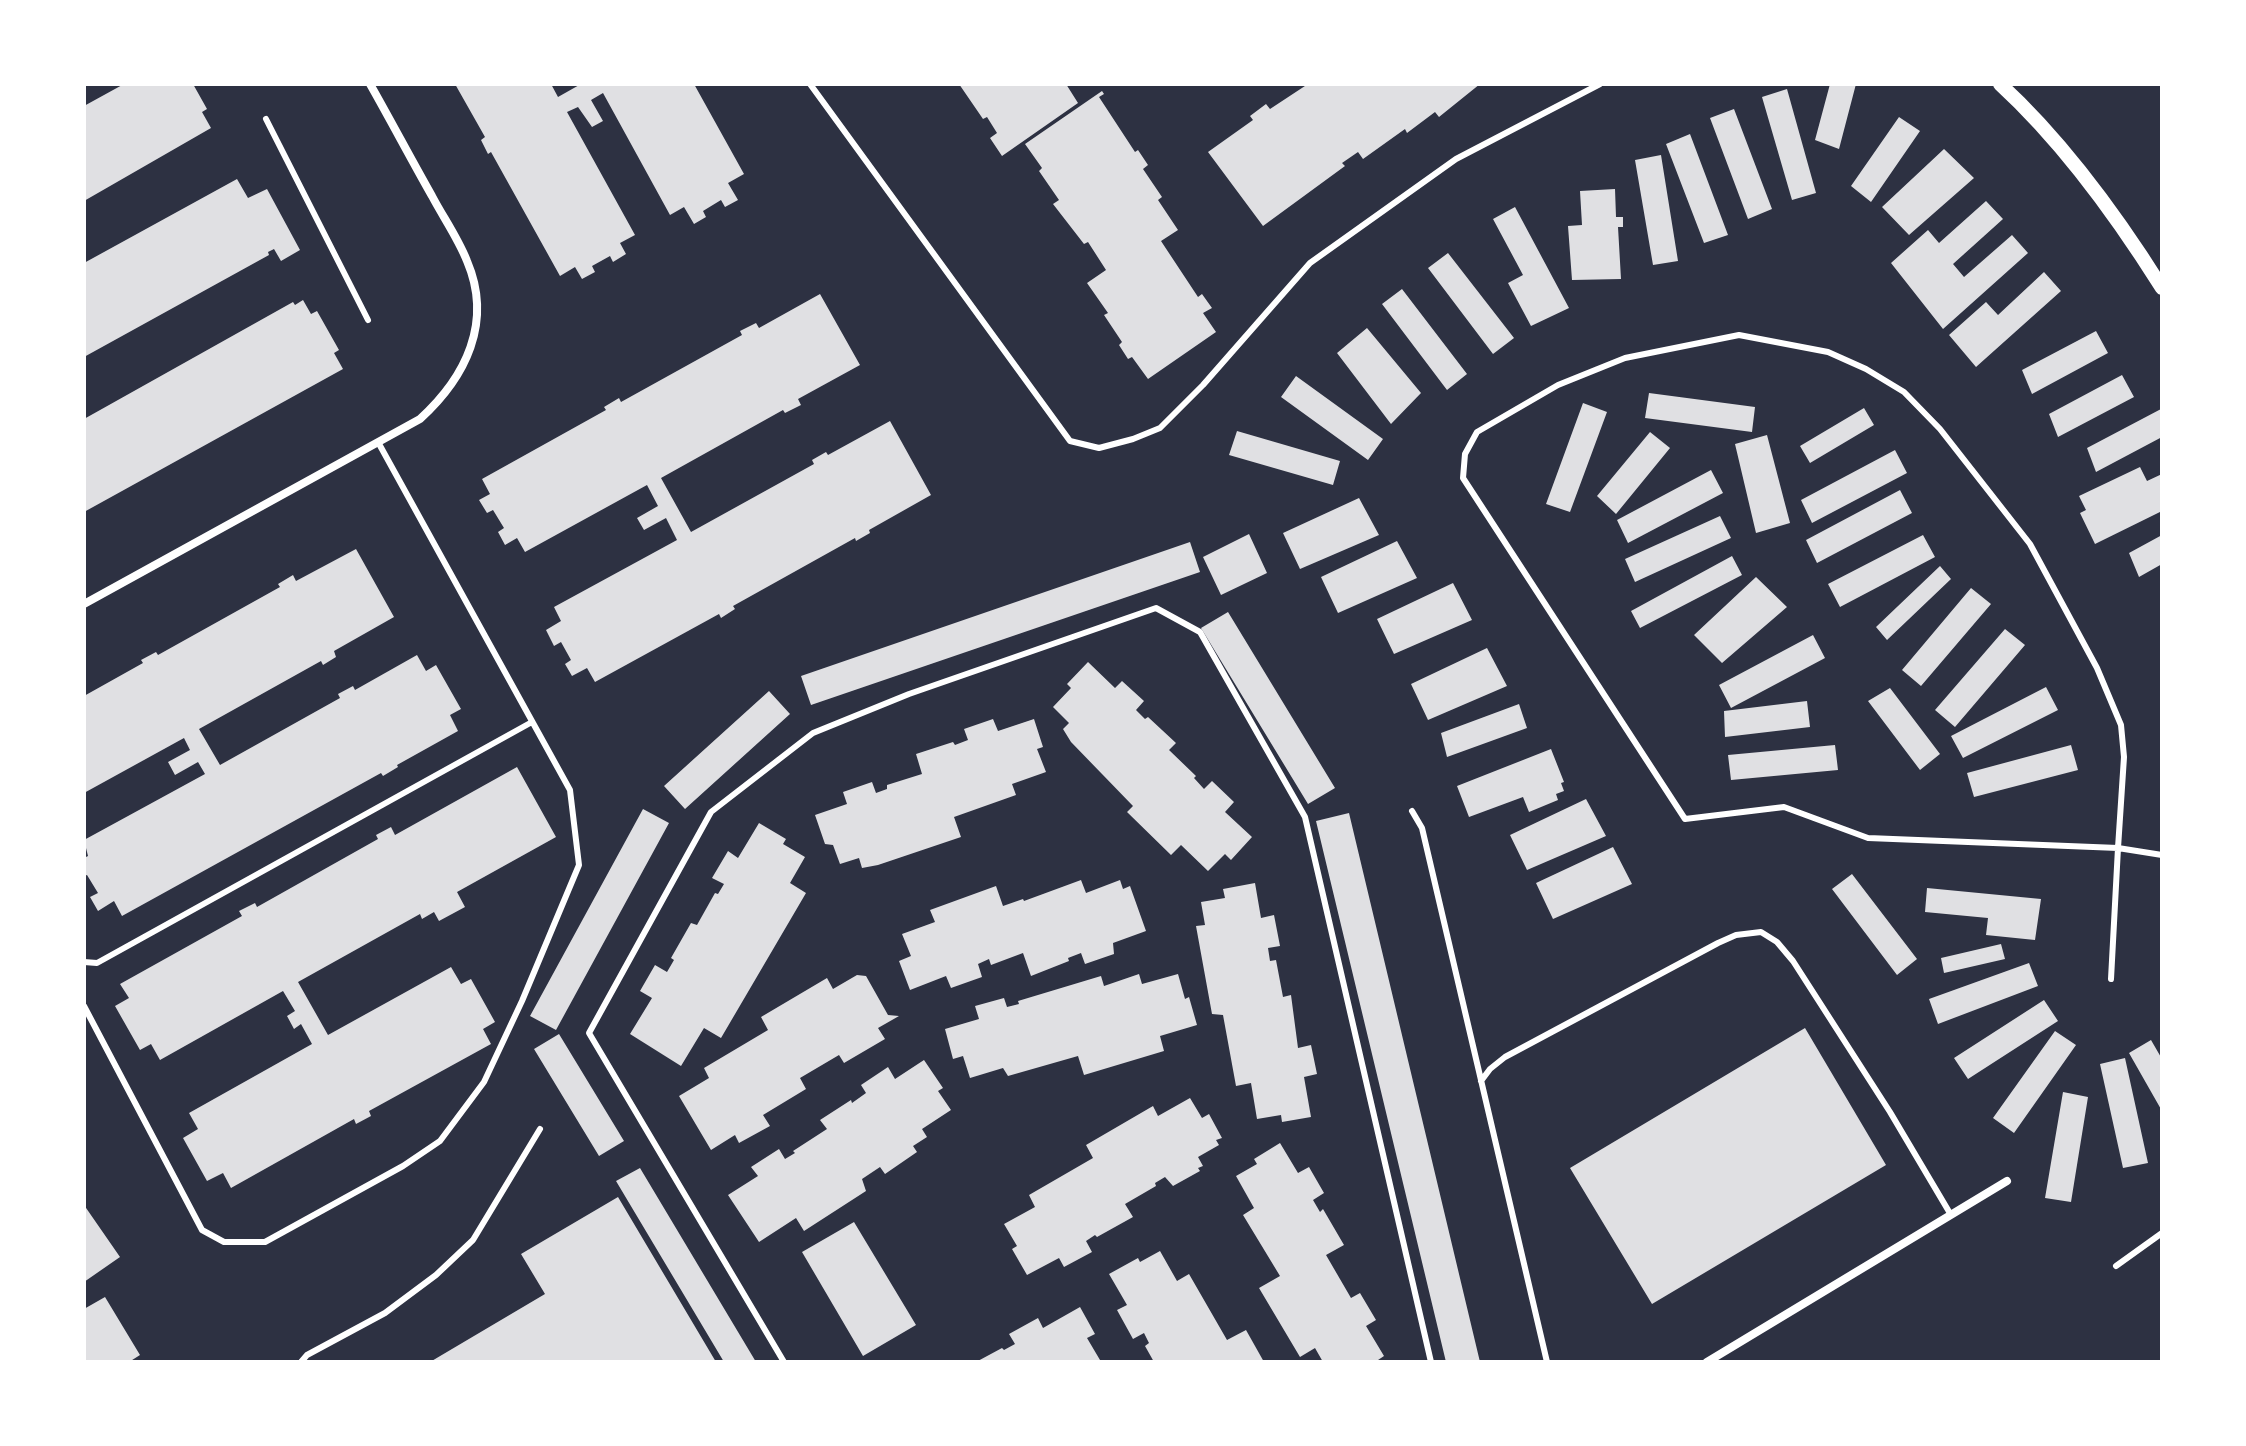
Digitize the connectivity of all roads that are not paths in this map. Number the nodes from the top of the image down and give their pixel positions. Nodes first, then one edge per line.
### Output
1 (370, 84) edge
2 (810, 84) edge
3 (1600, 84) edge
4 (2000, 84) edge
5 (266, 119) dead end
6 (2162, 288) edge
7 (368, 320) dead end
8 (378, 442) junction
9 (84, 604) edge
10 (532, 722) junction
11 (1412, 811) dead end
12 (2118, 848) junction
13 (2162, 855) edge
14 (84, 962) edge
15 (2111, 979) dead end
16 (84, 1006) edge
17 (1481, 1081) junction
18 (540, 1129) dead end
19 (2007, 1181) dead end
20 (1951, 1215) junction
21 (2162, 1233) edge
22 (2116, 1266) dead end
23 (301, 1362) edge
24 (784, 1362) edge
25 (1431, 1362) edge
26 (1547, 1362) edge
27 (1707, 1362) edge

1 - 8 street
2 - 3 lane
4 - 6 street
5 - 7 lane
8 - 9 street
8 - 10 lane
10 - 14 lane
10 - 16 lane
11 - 17 lane
12 - 12 lane
12 - 13 lane
12 - 15 lane
17 - 20 lane
17 - 26 lane
18 - 23 lane
19 - 20 street
20 - 27 street
21 - 22 lane
24 - 25 lane

